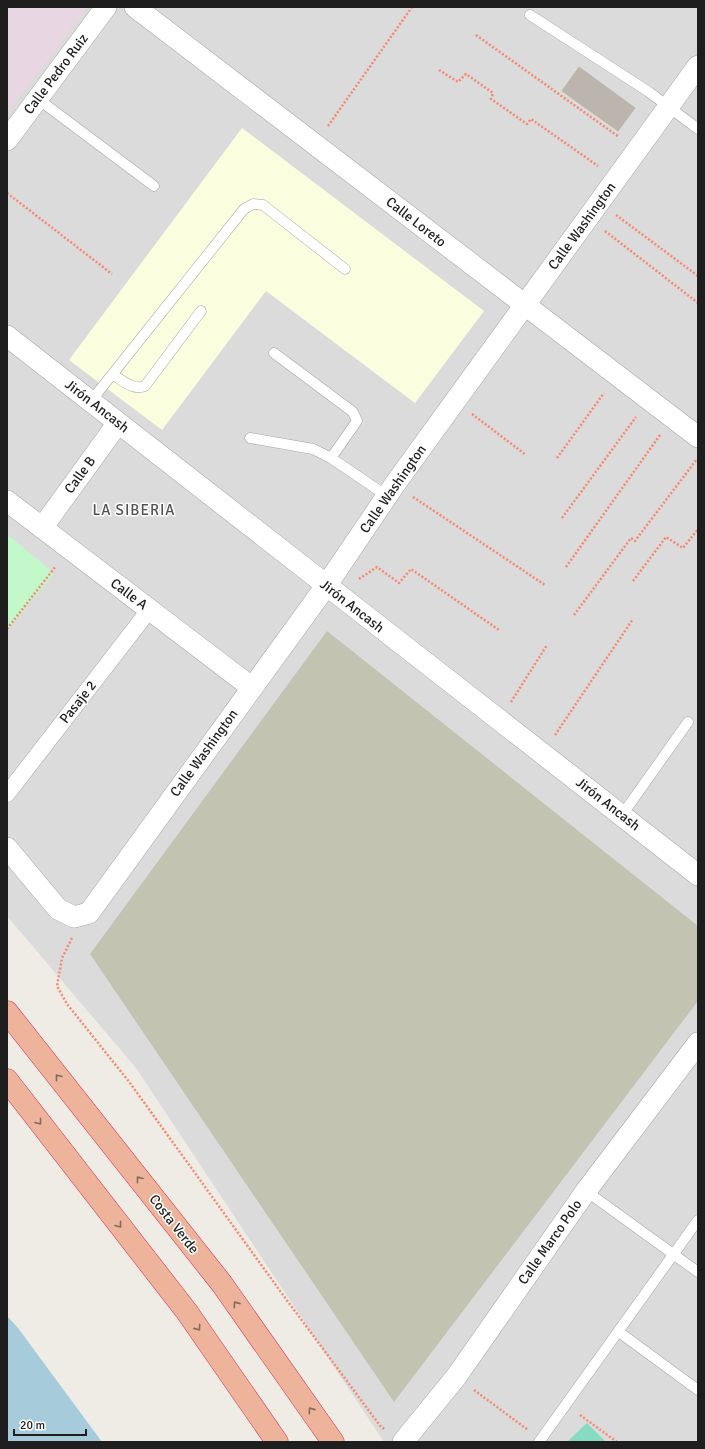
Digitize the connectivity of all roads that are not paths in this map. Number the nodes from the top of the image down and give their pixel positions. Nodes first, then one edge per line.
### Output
1 (106, 7) edge
2 (135, 7) edge
3 (530, 15) dead end
4 (698, 66) edge
5 (38, 99) junction
6 (668, 108) junction
7 (698, 129) edge
8 (7, 140) edge
9 (154, 186) dead end
10 (345, 269) dead end
11 (525, 306) junction
12 (201, 311) dead end
13 (7, 336) edge
14 (274, 353) dead end
15 (112, 374) junction
16 (91, 401) junction
17 (118, 423) junction
18 (698, 437) edge
19 (250, 438) dead end
20 (331, 458) junction
21 (391, 490) junction
22 (7, 501) edge
23 (42, 528) junction
24 (332, 590) junction
25 (150, 609) junction
26 (251, 687) junction
27 (688, 722) dead end
28 (7, 794) edge
29 (622, 815) junction
30 (7, 848) edge
31 (698, 875) edge
32 (7, 1012) edge
33 (698, 1044) edge
34 (7, 1080) edge
35 (586, 1191) junction
36 (698, 1220) edge
37 (674, 1254) junction
38 (698, 1272) edge
39 (618, 1332) junction
40 (698, 1390) edge
41 (540, 1441) edge
42 (277, 1442) edge
43 (333, 1442) edge
44 (402, 1442) edge

1 - 5 street, Calle Pedro Ruiz
2 - 11 street, Calle Loreto
3 - 6 lane
4 - 6 street, Calle Washington
5 - 8 street, Calle Pedro Ruiz
5 - 9 lane
6 - 7 lane
6 - 11 street, Calle Washington
10 - 15 lane
11 - 18 street, Calle Loreto
11 - 21 street, Calle Washington
12 - 15 lane
13 - 16 street, Jirón Ancash
14 - 20 lane
15 - 16 lane
16 - 17 street, Jirón Ancash
17 - 23 street, Calle B
17 - 24 street, Jirón Ancash
19 - 20 lane
20 - 21 lane
21 - 24 street, Calle Washington
22 - 23 street, Calle A
23 - 25 street, Calle A
24 - 26 street, Calle Washington
24 - 29 street, Jirón Ancash
25 - 26 street, Calle A
25 - 28 street, Pasaje 2
26 - 30 street, Calle Washington
27 - 29 lane
29 - 31 street, Jirón Ancash
43 -> 32 highway, Costa Verde
33 - 35 street, Calle Marco Polo
34 -> 42 highway
35 - 37 lane
35 - 44 street, Calle Marco Polo
36 - 37 lane
37 - 38 lane
37 - 39 lane
39 - 40 lane
39 - 41 lane

